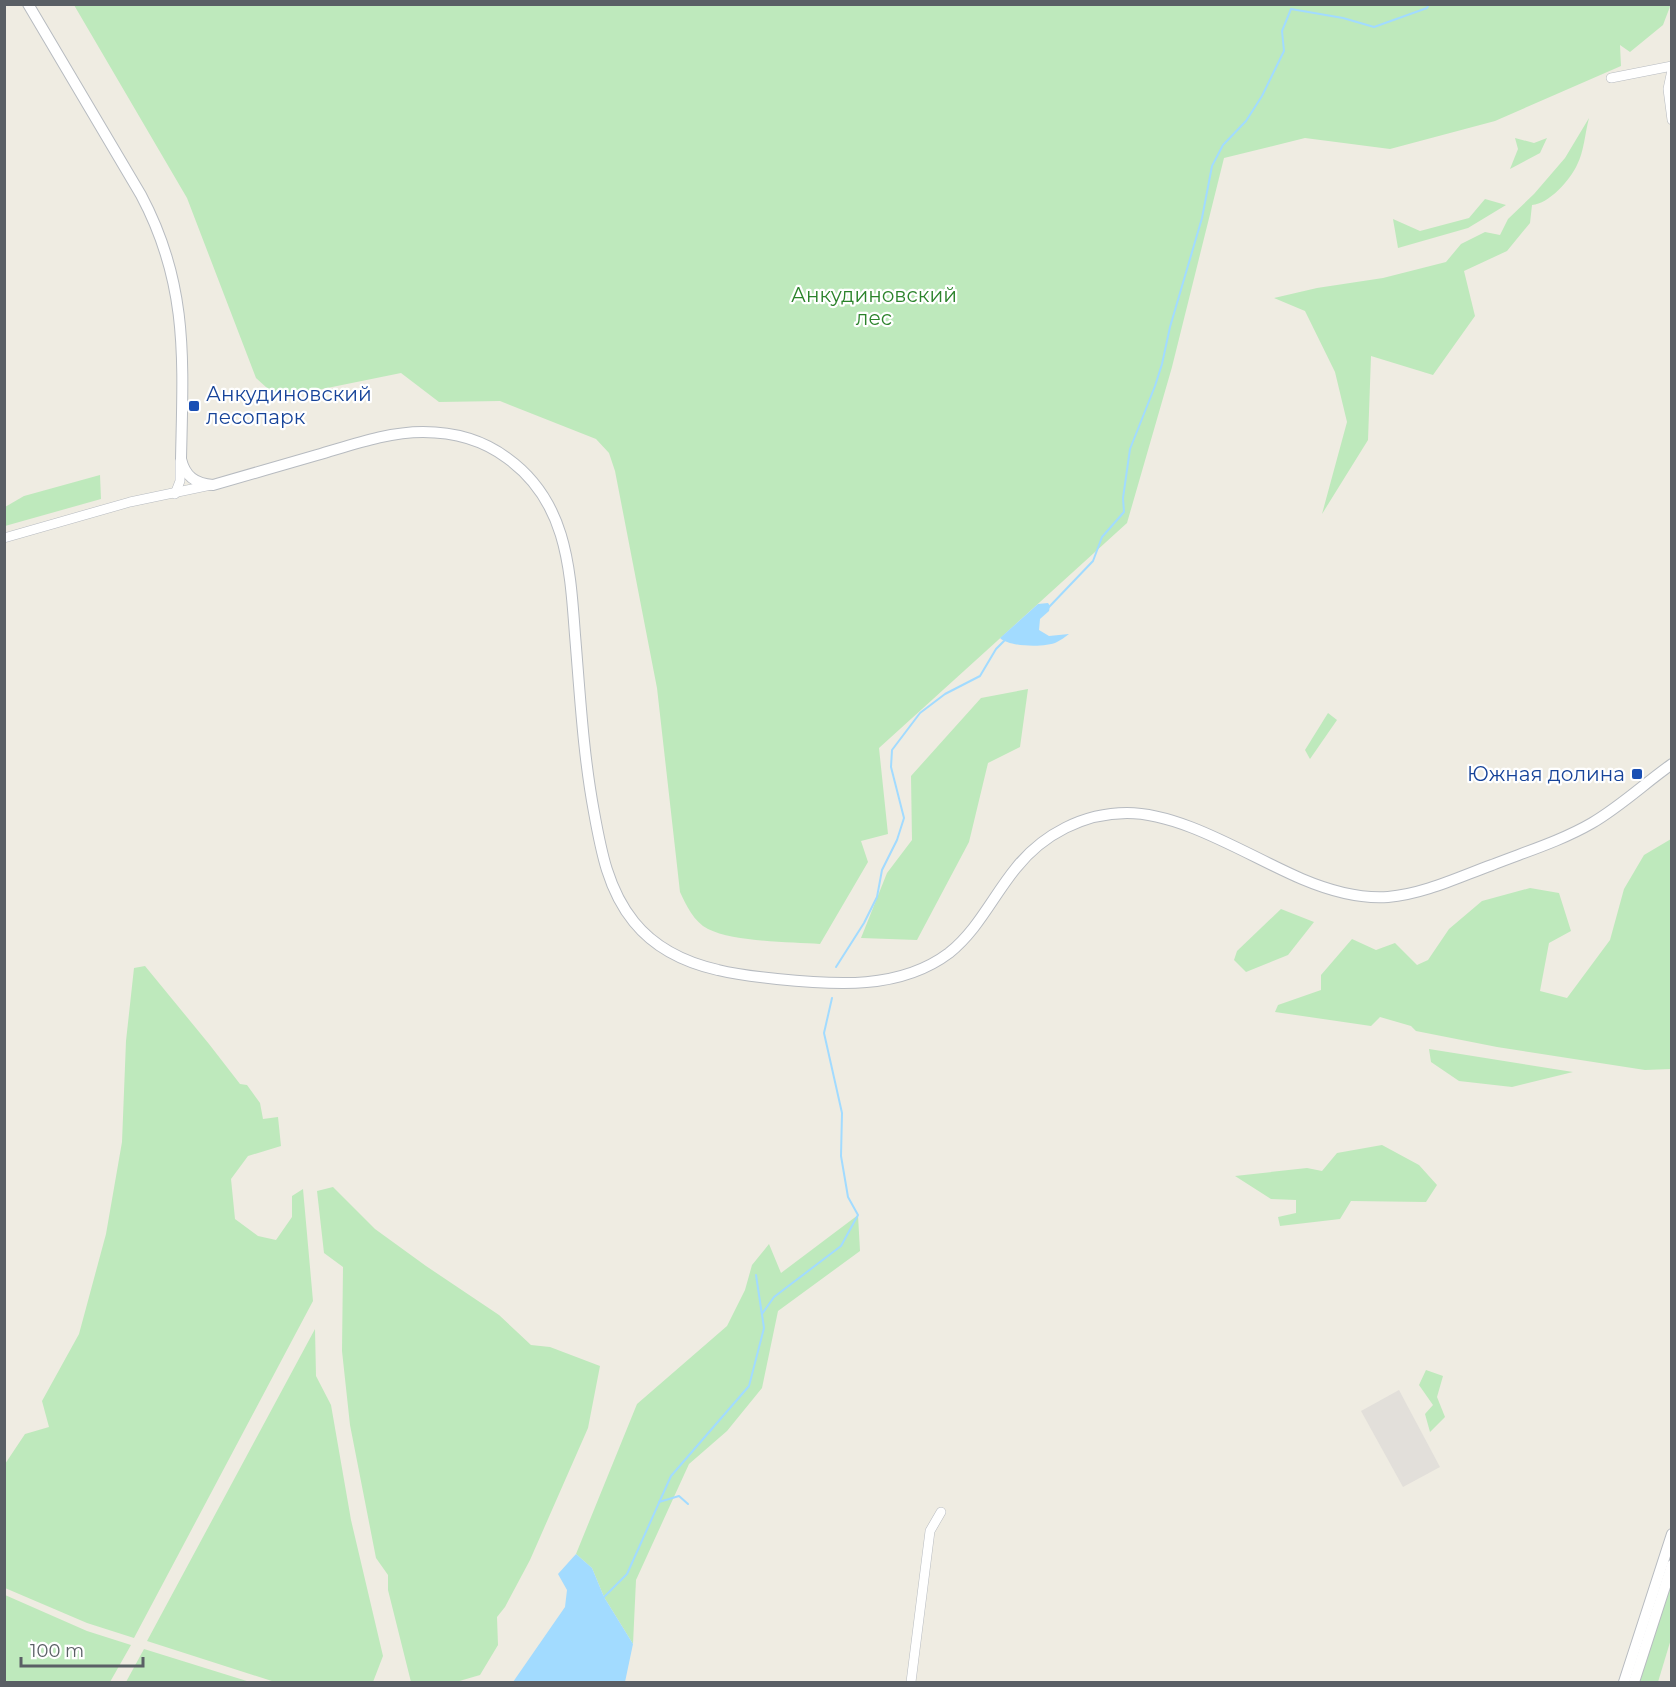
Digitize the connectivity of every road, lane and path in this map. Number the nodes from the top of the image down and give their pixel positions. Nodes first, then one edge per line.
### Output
1 (28, 4) edge
2 (1671, 68) edge
3 (1611, 78) dead end
4 (1671, 120) edge
5 (180, 459) junction
6 (213, 485) junction
7 (175, 494) junction
8 (4, 538) edge
9 (1671, 764) edge
10 (940, 1512) dead end
11 (1671, 1534) edge
12 (1671, 1565) edge
13 (910, 1683) edge
14 (1624, 1683) edge
15 (1634, 1683) edge

1 - 5 street
2 - 3 street
2 - 4 street
5 - 6 street
5 - 7 street
6 - 7 street
6 - 9 street
7 - 8 street
10 - 13 street
11 - 14 street
12 - 15 street

